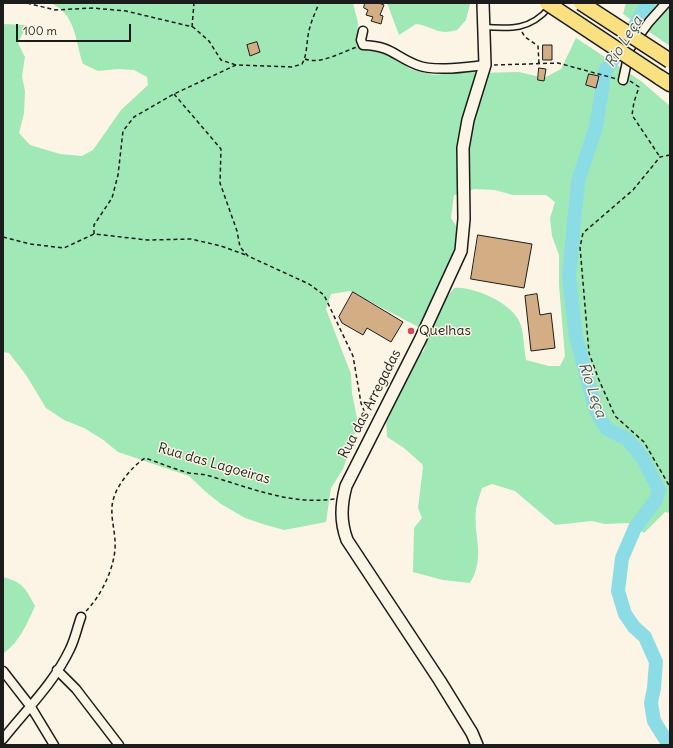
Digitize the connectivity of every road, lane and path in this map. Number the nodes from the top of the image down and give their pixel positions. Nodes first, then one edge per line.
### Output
1 (27, 3) edge
2 (194, 3) edge
3 (319, 3) edge
4 (483, 3) edge
5 (547, 3) edge
6 (553, 3) edge
7 (581, 3) edge
8 (666, 3) edge
9 (519, 26) junction
10 (192, 27) junction
11 (484, 27) junction
12 (363, 31) dead end
13 (363, 45) junction
14 (305, 59) junction
15 (670, 61) edge
16 (539, 64) junction
17 (236, 65) junction
18 (485, 65) junction
19 (623, 80) junction
20 (665, 80) edge
21 (174, 94) junction
22 (670, 155) edge
23 (660, 157) junction
24 (94, 234) junction
25 (3, 237) edge
26 (248, 256) junction
27 (374, 429) junction
28 (670, 487) edge
29 (343, 498) junction
30 (81, 617) joint
31 (57, 670) junction
32 (3, 671) edge
33 (30, 707) junction
34 (3, 739) edge
35 (54, 745) edge
36 (119, 745) edge
37 (479, 745) edge

1 - 10 path
2 - 10 path
3 - 14 path
4 - 11 street, Rua das Arregadas
5 - 20 highway, bridge
6 - 9 lane
7 - 15 highway, bridge
8 - 19 street
9 - 11 lane
9 - 16 path
10 - 17 path
11 - 18 street, Rua das Arregadas
12 - 13 street
13 - 14 path
13 - 18 street
14 - 17 path
16 - 18 path
16 - 19 path
17 - 21 path
18 - 27 street, Rua das Arregadas
19 - 23 path
21 - 24 path
21 - 26 path
22 - 23 path
23 - 28 path
24 - 25 path
24 - 26 path
26 - 27 path
27 - 29 street, Rua das Arregadas
29 - 30 path, Rua das Lagoeiras
29 - 37 street, Rua das Arregadas
30 - 31 street
31 - 33 street
31 - 36 street
32 - 33 street
33 - 34 street
33 - 35 street

